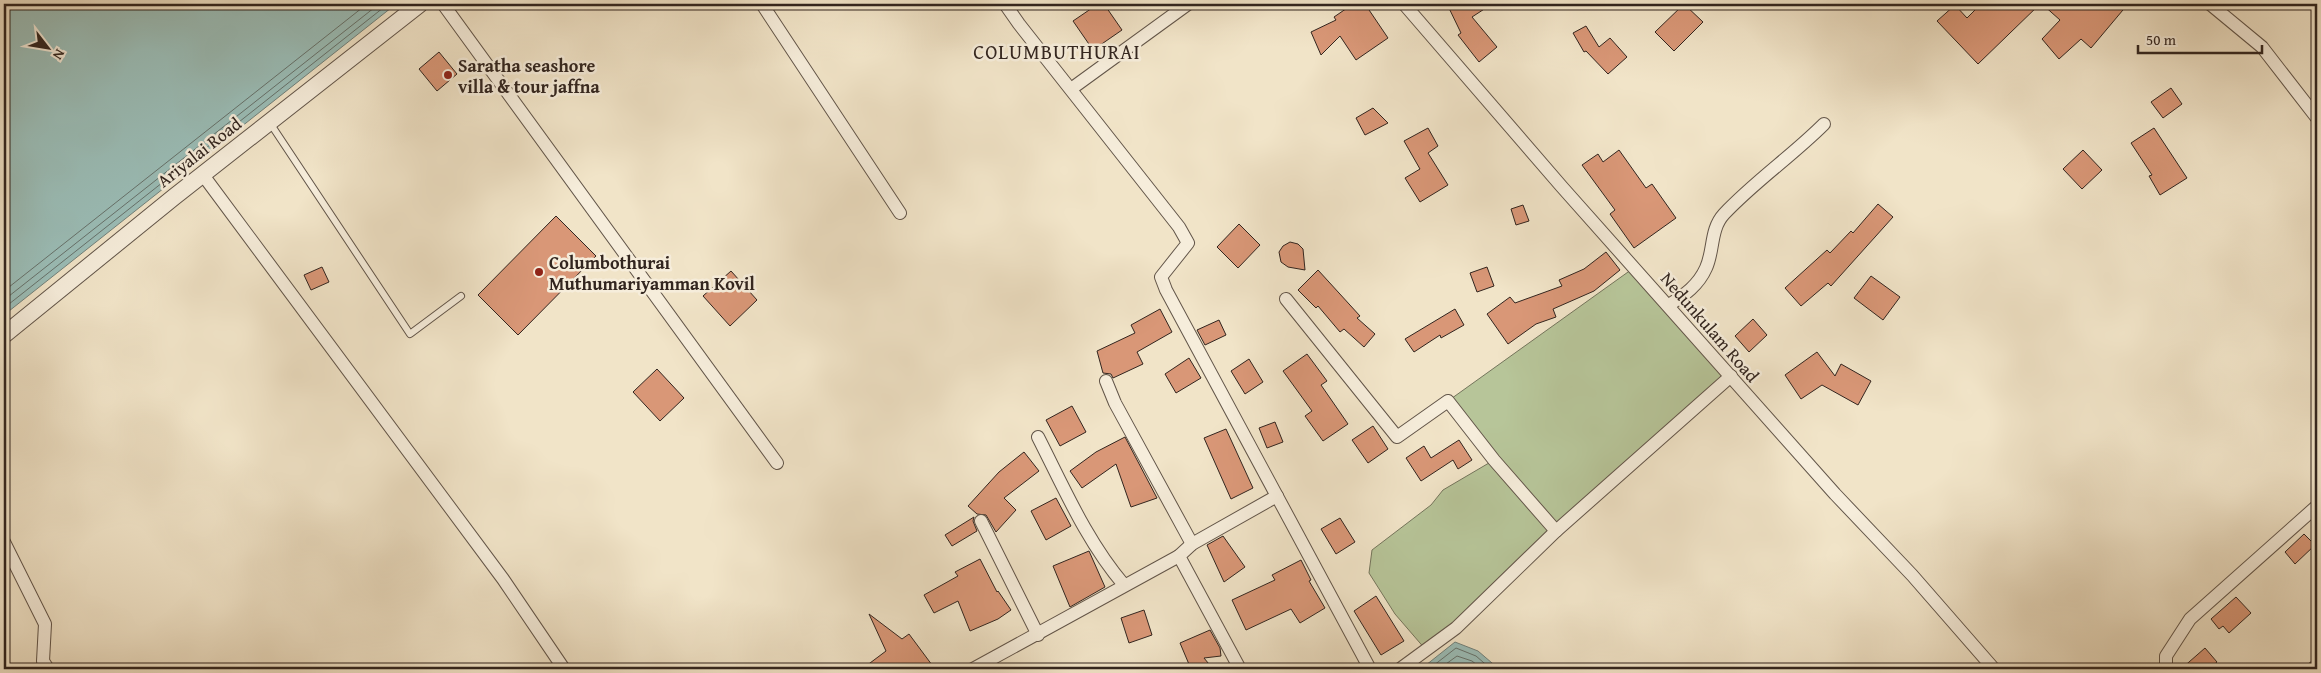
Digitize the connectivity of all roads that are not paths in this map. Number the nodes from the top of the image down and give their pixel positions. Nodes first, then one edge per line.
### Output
1 (420, 4) edge
2 (443, 4) edge
3 (762, 4) edge
4 (1005, 4) edge
5 (1188, 4) edge
6 (1406, 4) edge
7 (2210, 4) edge
8 (1071, 89) junction
9 (2317, 118) edge
10 (269, 122) junction
11 (1824, 124) dead end
12 (203, 174) junction
13 (900, 213) dead end
14 (461, 296) dead end
15 (1286, 299) dead end
16 (1669, 305) junction
17 (4, 334) edge
18 (1731, 376) junction
19 (1106, 381) dead end
20 (1038, 437) dead end
21 (777, 463) dead end
22 (1277, 496) junction
23 (2317, 506) edge
24 (981, 521) dead end
25 (1556, 531) junction
26 (4, 542) edge
27 (1192, 544) junction
28 (1179, 556) junction
29 (1124, 585) junction
30 (1038, 635) junction
31 (48, 669) edge
32 (564, 669) edge
33 (973, 669) edge
34 (1240, 669) edge
35 (1370, 669) edge
36 (1400, 669) edge
37 (1994, 669) edge
38 (2166, 669) edge

1 - 10 street, Ariyalai Road
2 - 21 street
3 - 13 street
4 - 8 street
5 - 8 street
6 - 16 street, Nedunkulam Road
7 - 9 street
8 - 22 street
10 - 12 street, Ariyalai Road
10 - 14 lane
11 - 16 street
12 - 17 street, Ariyalai Road
12 - 32 street
15 - 25 street
16 - 18 street, Nedunkulam Road
18 - 25 street
18 - 37 street, Nedunkulam Road
19 - 27 street
20 - 29 street
22 - 27 street
22 - 35 street
23 - 38 street
24 - 30 street
25 - 36 street
26 - 31 street
27 - 28 street
28 - 29 street
28 - 34 street
29 - 30 street
30 - 33 street

